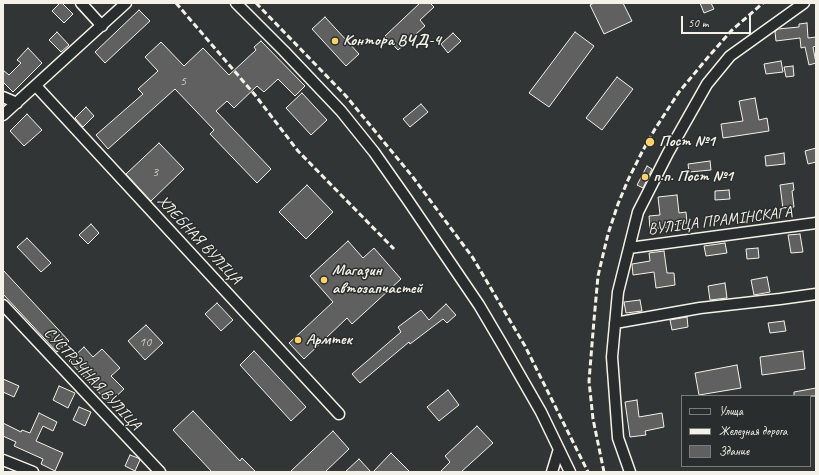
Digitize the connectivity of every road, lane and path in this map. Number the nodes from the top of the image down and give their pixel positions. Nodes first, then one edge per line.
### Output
1 (81, 3) edge
2 (126, 3) edge
3 (236, 3) edge
4 (804, 3) edge
5 (102, 26) junction
6 (36, 86) junction
7 (3, 97) edge
8 (17, 103) junction
9 (3, 115) edge
10 (816, 223) edge
11 (629, 248) junction
12 (816, 294) edge
13 (3, 305) edge
14 (615, 323) junction
15 (339, 414) dead end
16 (559, 449) junction
17 (3, 460) edge
18 (33, 472) edge
19 (160, 472) edge
20 (552, 472) edge
21 (570, 472) edge
22 (630, 472) edge

1 - 5 street
2 - 5 street
3 - 16 street
4 - 11 street, ВУЛІЦА ПРАМІНСКАГА
5 - 6 street
6 - 8 street
6 - 15 street, ХЛЕБНАЯ ВУЛІЦА
7 - 8 street
8 - 9 street
10 - 11 street, ВУЛІЦА ПРАМІНСКАГА
11 - 14 street, ВУЛІЦА ПРАМІНСКАГА
12 - 14 street
13 - 19 street, СУСТРЭЧНАЯ ВУЛІЦА
14 - 22 street, ВУЛІЦА ПРАМІНСКАГА
16 - 20 street
16 - 21 street
17 - 18 street

